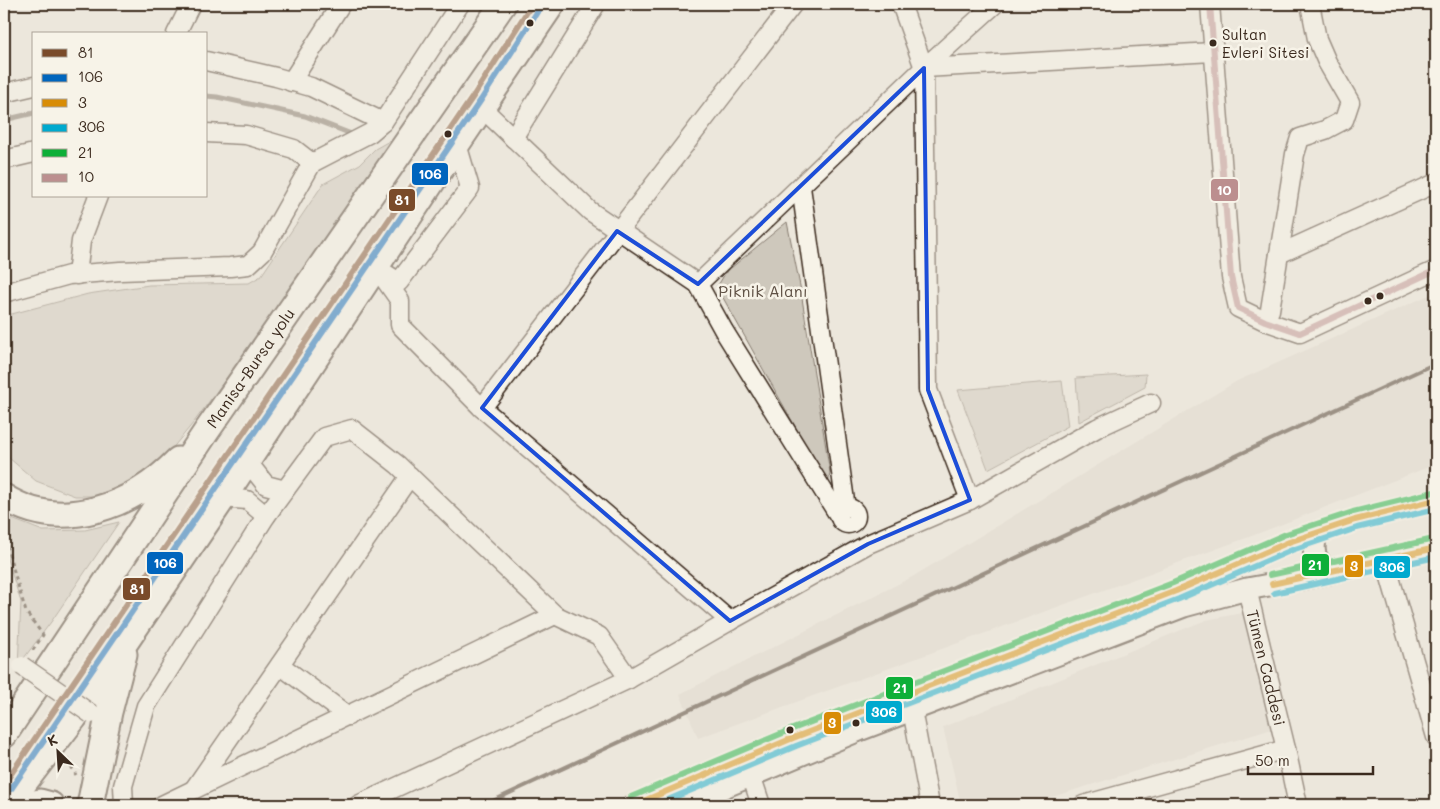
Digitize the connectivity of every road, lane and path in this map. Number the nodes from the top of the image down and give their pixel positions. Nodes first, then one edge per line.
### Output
1 (191, 4) edge
2 (341, 4) edge
3 (460, 4) edge
4 (504, 4) edge
5 (552, 4) edge
6 (596, 4) edge
7 (793, 4) edge
8 (901, 4) edge
9 (995, 4) edge
10 (1210, 4) edge
11 (1310, 4) edge
12 (177, 32) edge
13 (1213, 52) junction
14 (208, 61) edge
15 (924, 68) junction
16 (291, 82) junction
17 (32, 86) edge
18 (4, 93) edge
19 (482, 108) junction
20 (383, 122) junction
21 (208, 132) edge
22 (513, 138) junction
23 (457, 144) junction
24 (32, 153) edge
25 (4, 160) edge
26 (312, 163) junction
27 (1436, 183) edge
28 (801, 187) junction
29 (97, 198) edge
30 (617, 231) junction
31 (1279, 254) junction
32 (376, 267) junction
33 (1436, 270) edge
34 (77, 275) junction
35 (698, 284) junction
36 (4, 293) edge
37 (1265, 321) junction
38 (1151, 403) dead end
39 (482, 408) junction
40 (206, 432) junction
41 (247, 461) junction
42 (410, 476) junction
43 (285, 490) junction
44 (4, 496) edge
45 (223, 498) junction
46 (970, 500) junction
47 (1436, 500) edge
48 (266, 516) junction
49 (846, 516) junction
50 (1317, 532) junction
51 (4, 538) edge
52 (868, 544) junction
53 (1436, 548) edge
54 (1385, 560) junction
55 (1329, 572) junction
56 (1247, 589) junction
57 (555, 616) junction
58 (730, 621) junction
59 (129, 636) junction
60 (280, 665) junction
61 (22, 666) joint
62 (629, 679) junction
63 (912, 710) junction
64 (91, 714) dead end
65 (348, 716) junction
66 (4, 735) edge
67 (1436, 737) edge
68 (1286, 749) junction
69 (750, 775) junction
70 (194, 790) junction
71 (7, 805) edge
72 (22, 805) edge
73 (51, 805) edge
74 (90, 805) edge
75 (124, 805) edge
76 (162, 805) edge
77 (358, 805) edge
78 (634, 805) edge
79 (681, 805) edge
80 (761, 805) edge
81 (930, 805) edge
82 (1083, 805) edge
83 (1298, 805) edge

1 - 12 street
2 - 16 street
3 - 20 street
4 - 40 highway, Manisa-Bursa yolu
5 - 19 highway
6 - 22 street
7 - 30 street
8 - 15 street
9 - 15 street
10 - 13 street
11 - 31 street
13 - 15 street
13 - 37 street
14 - 16 street
15 - 28 street
15 - 46 street
16 - 20 street
17 - 18 street
19 - 22 street
19 - 23 highway
20 - 26 street
21 - 26 street
22 - 30 street
23 - 32 highway
23 - 32 street
24 - 25 street
26 - 34 street
27 - 31 street
28 - 35 street
28 - 49 street
29 - 34 street
30 - 35 street
30 - 39 street
31 - 37 street
32 - 39 street
32 - 41 highway
33 - 37 street
34 - 36 street
35 - 49 street
38 - 46 street
39 - 58 street
40 - 44 highway
40 - 66 highway, Manisa-Bursa yolu
41 - 43 street
41 - 45 highway
42 - 43 street
42 - 57 street
42 - 60 street
43 - 48 street
45 - 48 street
45 - 59 highway
46 - 52 street
47 - 50 main road
48 - 75 street
49 - 52 street
50 - 55 main road
50 - 78 main road
51 - 61 path
52 - 58 street
53 - 54 main road
54 - 55 main road
54 - 67 street
55 - 56 main road
56 - 63 main road
56 - 68 street, Tümen Caddesi
57 - 62 street
57 - 65 street
58 - 62 street
59 - 71 highway
59 - 74 highway
60 - 65 street
60 - 70 street
61 - 64 street, bridge
62 - 77 street
63 - 69 main road
63 - 81 street
65 - 70 street
68 - 82 street
68 - 83 street, Tümen Caddesi
69 - 79 main road
69 - 80 street
70 - 76 street
72 - 73 highway

